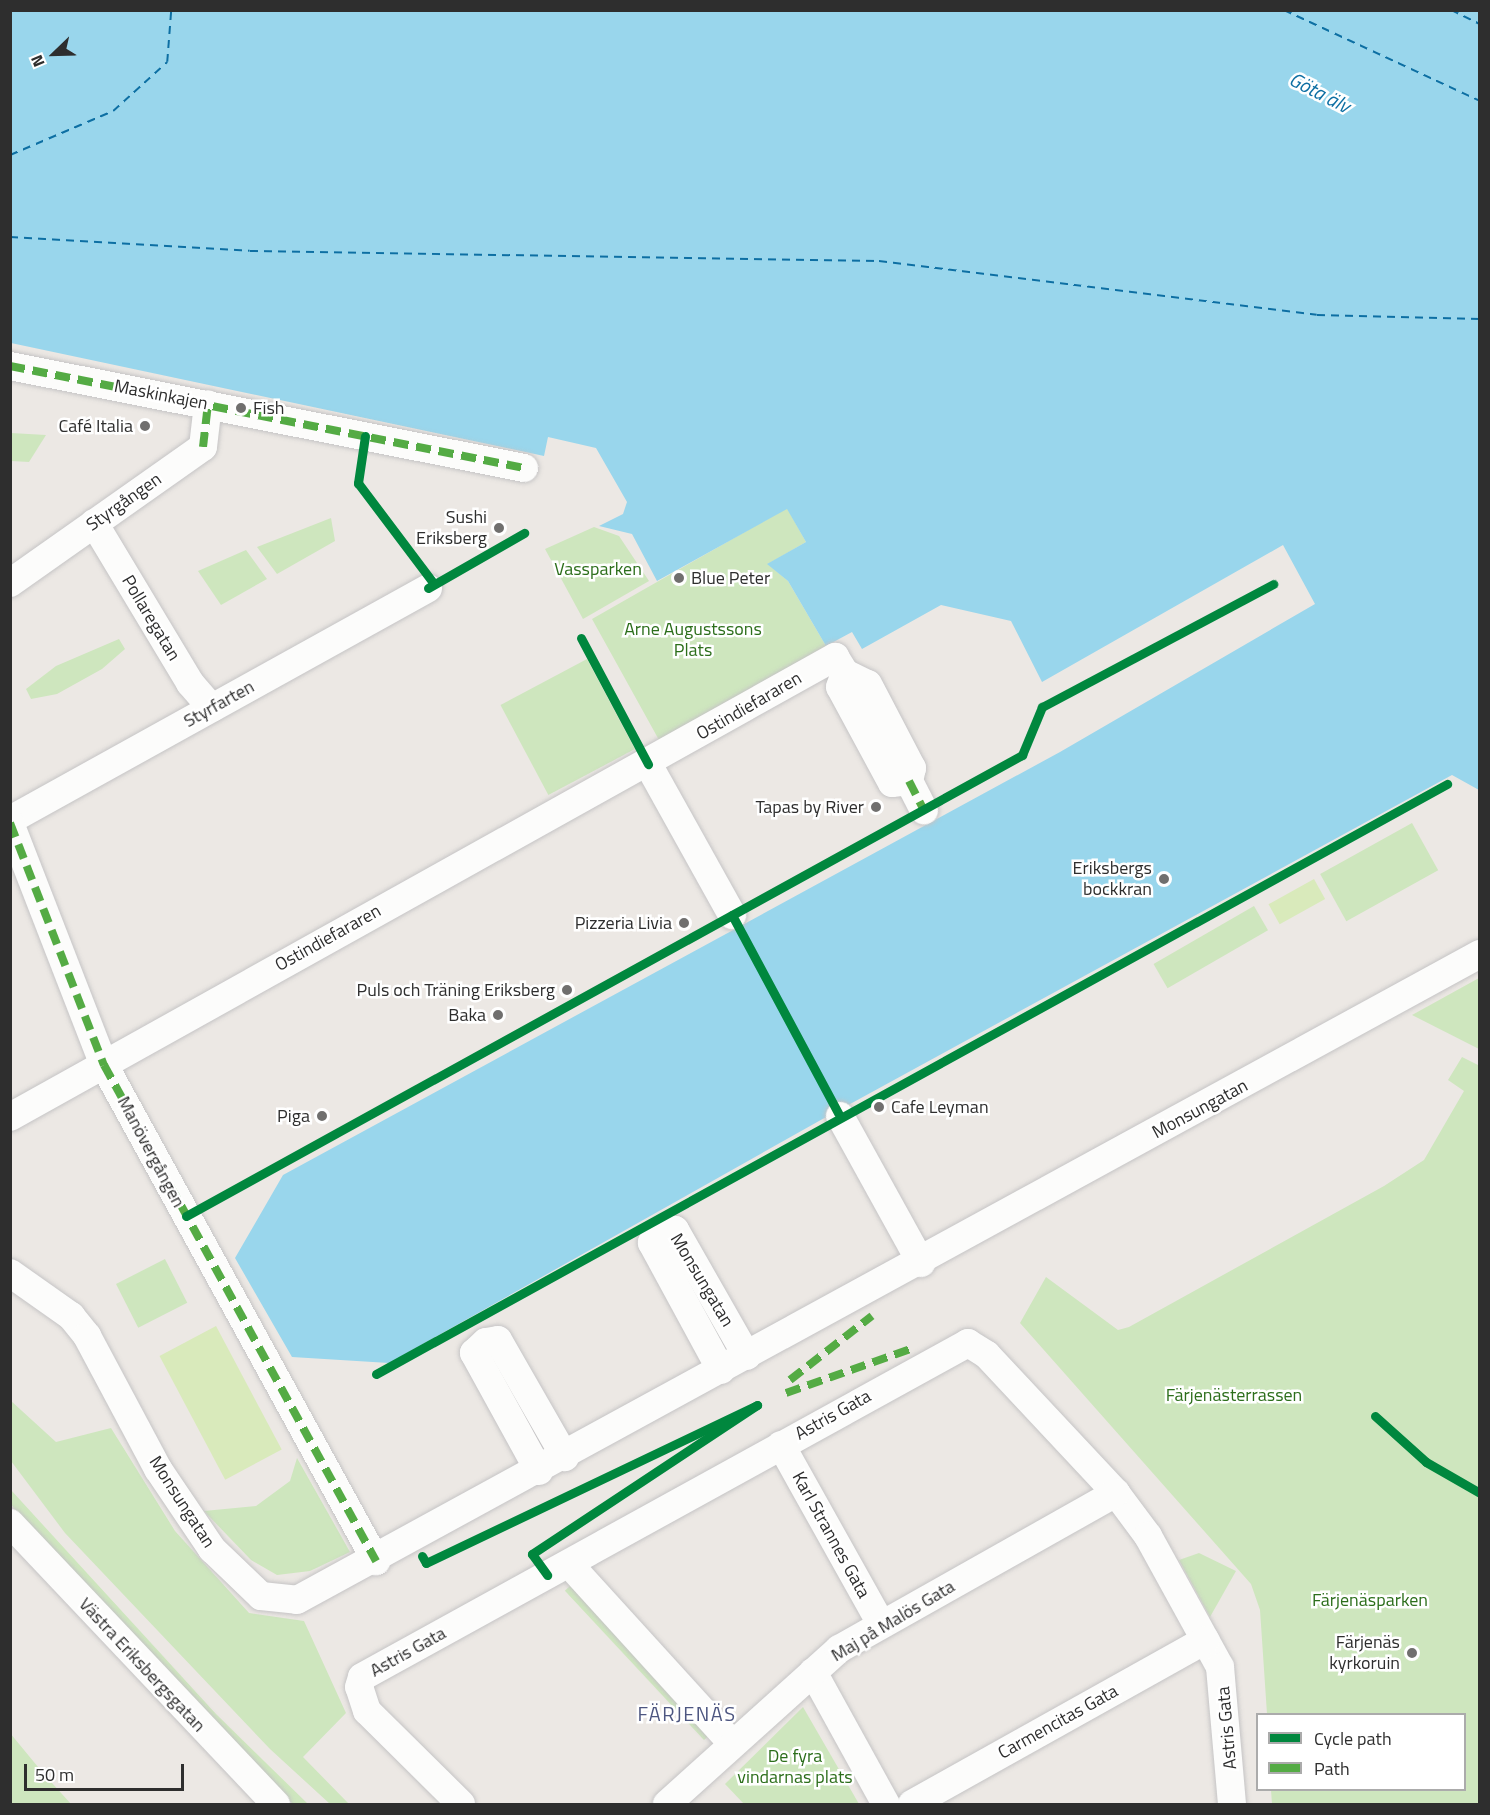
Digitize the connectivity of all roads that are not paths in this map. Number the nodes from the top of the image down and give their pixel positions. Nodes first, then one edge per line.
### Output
1 (10, 366) edge
2 (208, 404) junction
3 (524, 468) dead end
4 (94, 523) junction
5 (10, 583) edge
6 (428, 588) dead end
7 (212, 708) junction
8 (648, 764) junction
9 (924, 810) dead end
10 (10, 822) edge
11 (732, 915) dead end
12 (1479, 954) edge
13 (104, 1065) junction
14 (840, 1116) dead end
15 (10, 1117) edge
16 (921, 1263) junction
17 (10, 1274) edge
18 (747, 1356) junction
19 (721, 1370) junction
20 (781, 1444) junction
21 (565, 1456) junction
22 (538, 1471) junction
23 (1116, 1493) junction
24 (10, 1523) edge
25 (376, 1561) junction
26 (569, 1564) junction
27 (881, 1624) junction
28 (1205, 1640) junction
29 (813, 1672) junction
30 (731, 1742) junction
31 (276, 1804) edge
32 (461, 1804) edge
33 (667, 1804) edge
34 (886, 1804) edge
35 (912, 1804) edge
36 (1233, 1804) edge

1 - 2 street, Maskinkajen
2 - 3 street, Maskinkajen
2 - 4 street, Styrgången
4 - 5 street, Styrgången
4 - 7 street, Pollaregatan
6 - 7 street, Styrfarten
7 - 10 street, Styrfarten
8 - 9 street, Ostindiefararen
8 - 11 street
8 - 13 street, Ostindiefararen
10 - 13 street, Manövergången
12 - 16 street, Monsungatan
13 - 15 street, Ostindiefararen
13 - 25 street, Manövergången
14 - 16 street
16 - 18 street, Monsungatan
17 - 25 street, Monsungatan
18 - 19 street, Monsungatan
18 - 19 street, Monsungatan
19 - 21 street, Monsungatan
20 - 23 street, Astris Gata
20 - 26 street, Astris Gata
20 - 27 street, Karl Strannes Gata
21 - 22 street, Monsungatan
21 - 22 street
22 - 25 street, Monsungatan
23 - 27 street, Maj på Malös Gata
23 - 28 street, Astris Gata
24 - 31 street, Västra Eriksbergsgatan
26 - 30 street
26 - 32 street, Astris Gata
27 - 29 street, Maj på Malös Gata
28 - 35 street, Carmencitas Gata
28 - 36 street, Astris Gata
29 - 30 street, Maj på Malös Gata
29 - 34 street
30 - 33 street, Maj på Malös Gata

